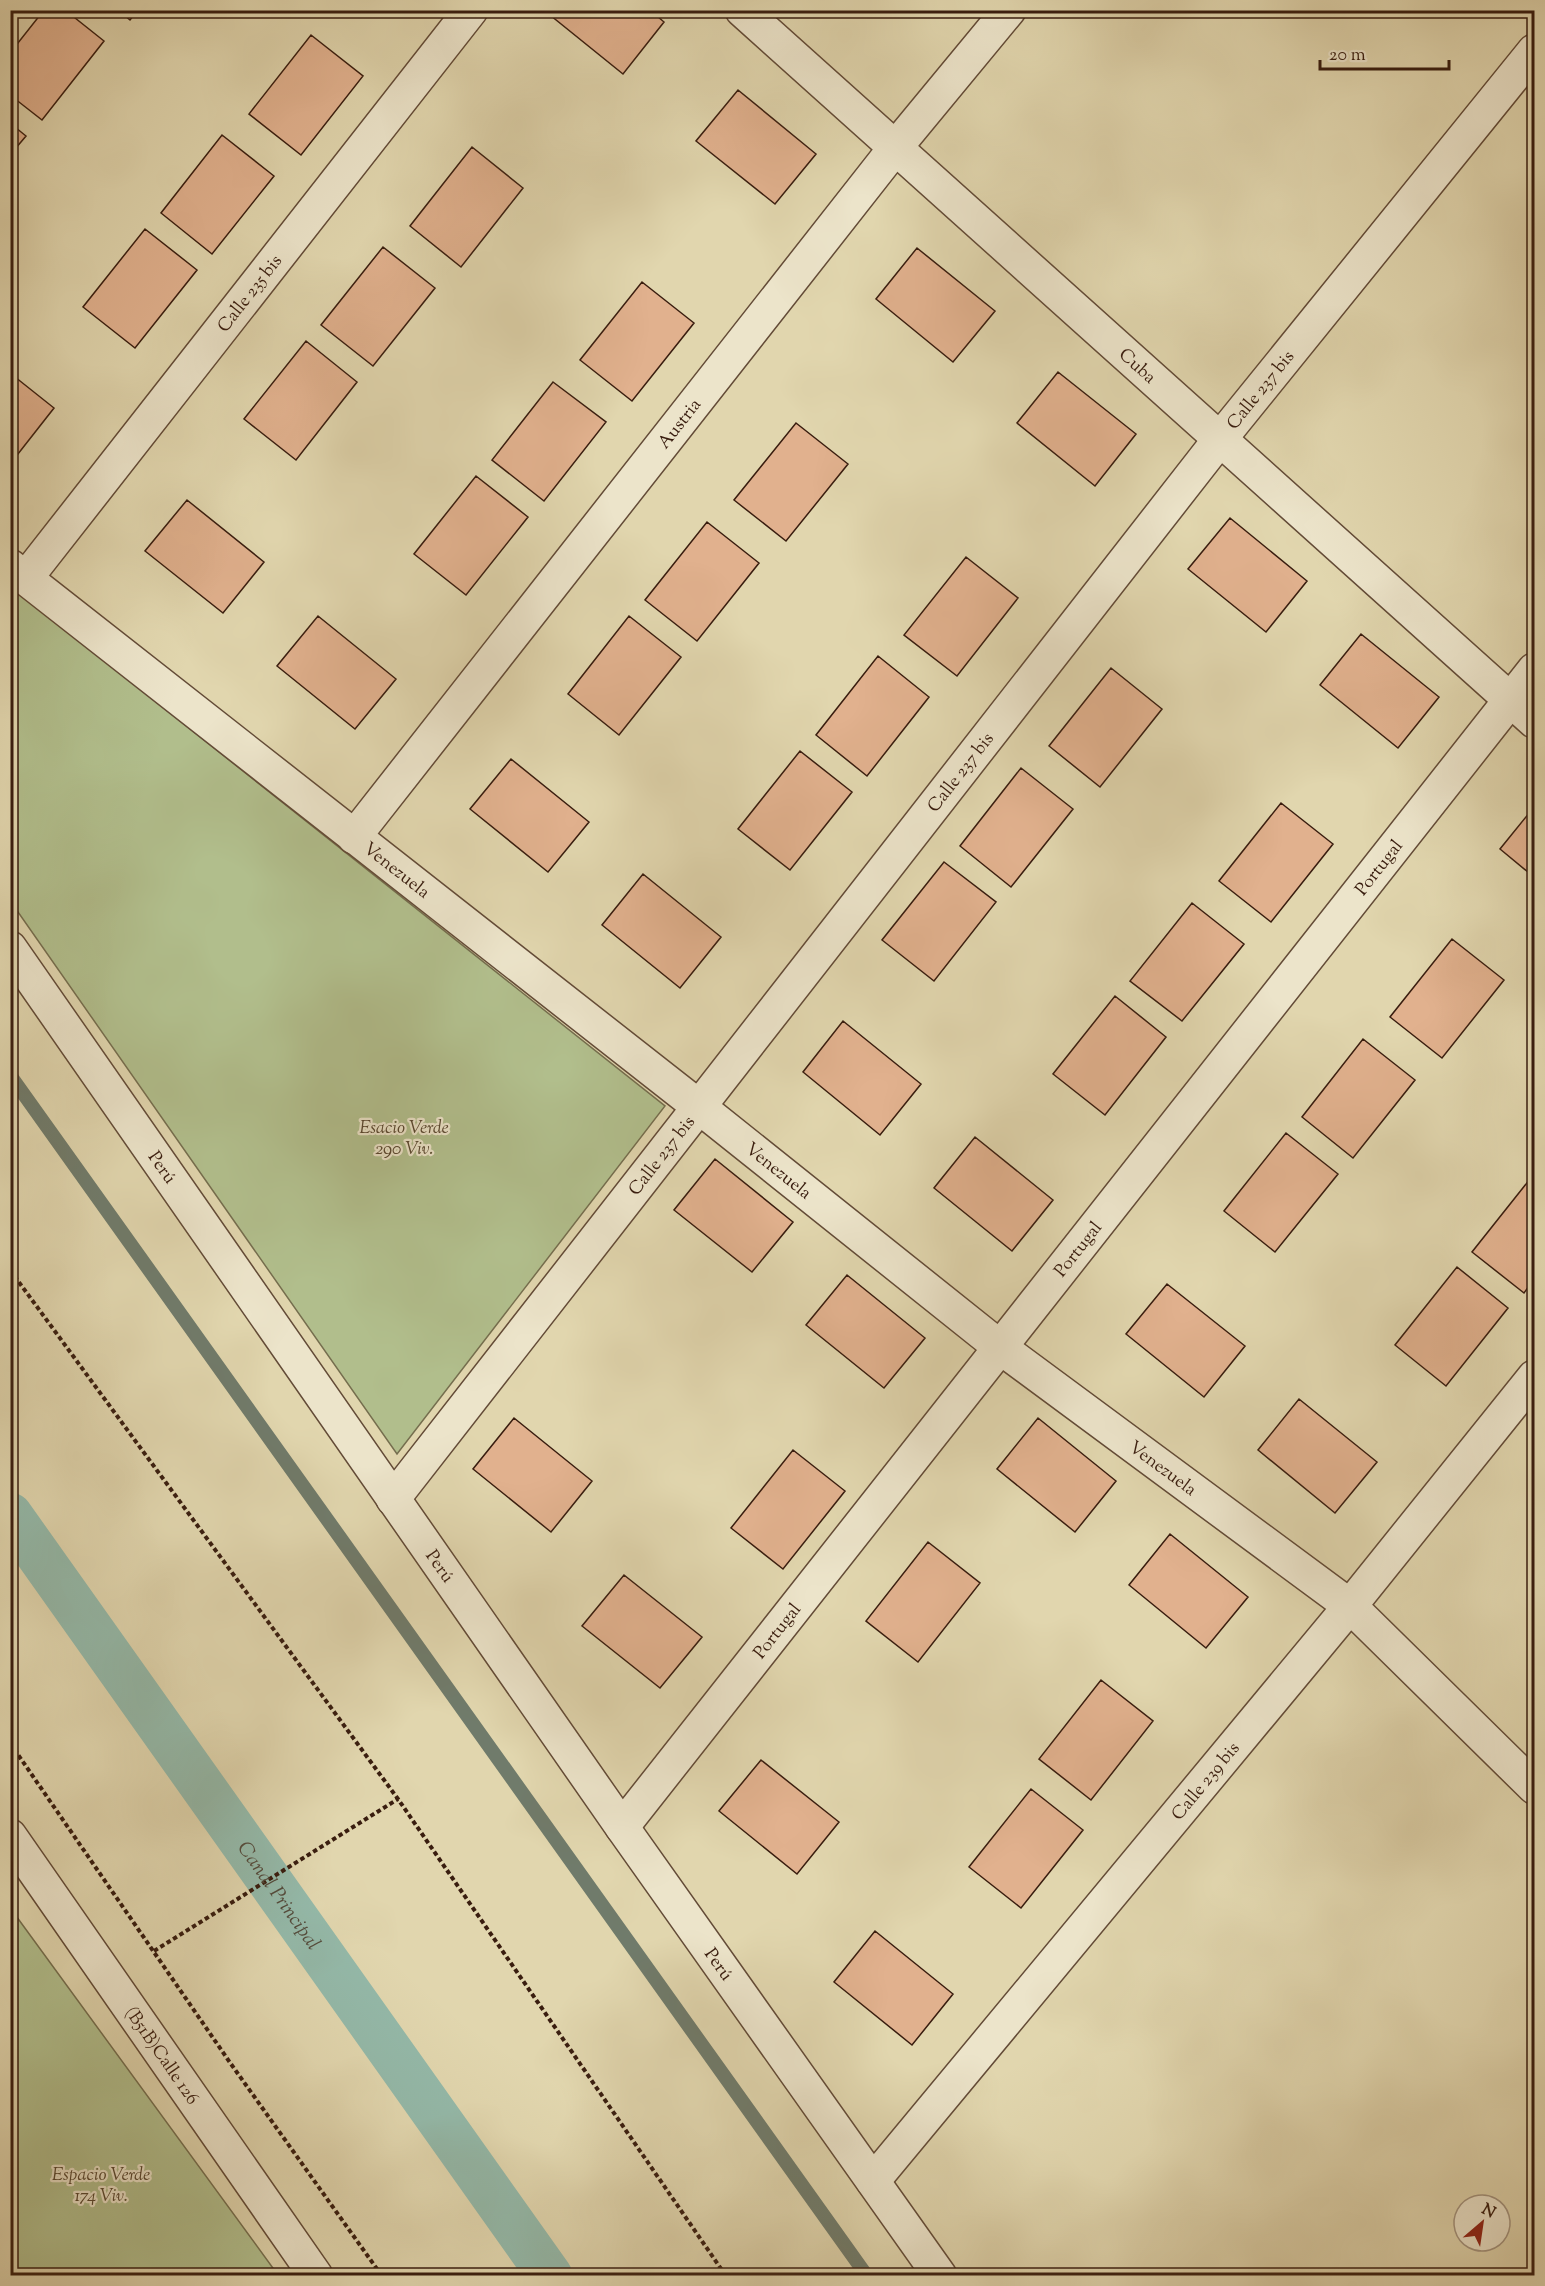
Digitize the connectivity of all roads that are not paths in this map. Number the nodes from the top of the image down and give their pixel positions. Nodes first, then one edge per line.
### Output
1 (471, 10) edge
2 (742, 10) edge
3 (1009, 10) edge
4 (1534, 51) edge
5 (895, 148) junction
6 (1220, 439) junction
7 (19, 572) edge
8 (1534, 670) edge
9 (1523, 710) edge
10 (354, 837) junction
11 (10, 948) edge
12 (698, 1106) junction
13 (1001, 1347) junction
14 (1534, 1377) edge
15 (393, 1499) junction
16 (1350, 1606) junction
17 (1534, 1787) edge
18 (622, 1827) junction
19 (10, 1836) edge
20 (873, 2181) junction
21 (316, 2276) edge
22 (940, 2276) edge

1 - 7 street, Calle 235 bis
2 - 5 street, Cuba
3 - 5 street, Austria
4 - 6 street, Calle 237 bis
5 - 6 street, Cuba
5 - 10 street, Austria
6 - 9 street, Cuba
6 - 12 street, Calle 237 bis
7 - 10 street, Venezuela
8 - 9 street, Portugal
9 - 13 street, Portugal
10 - 12 street, Venezuela
11 - 15 street, Perú
12 - 13 street, Venezuela
12 - 15 street, Calle 237 bis
13 - 16 street, Venezuela
13 - 18 street, Portugal
14 - 16 street, Calle 239 bis
15 - 18 street, Perú
16 - 17 street, Venezuela
16 - 20 street, Calle 239 bis
18 - 20 street, Perú
19 - 21 street, (B51B)Calle 126
20 - 22 street, Perú

